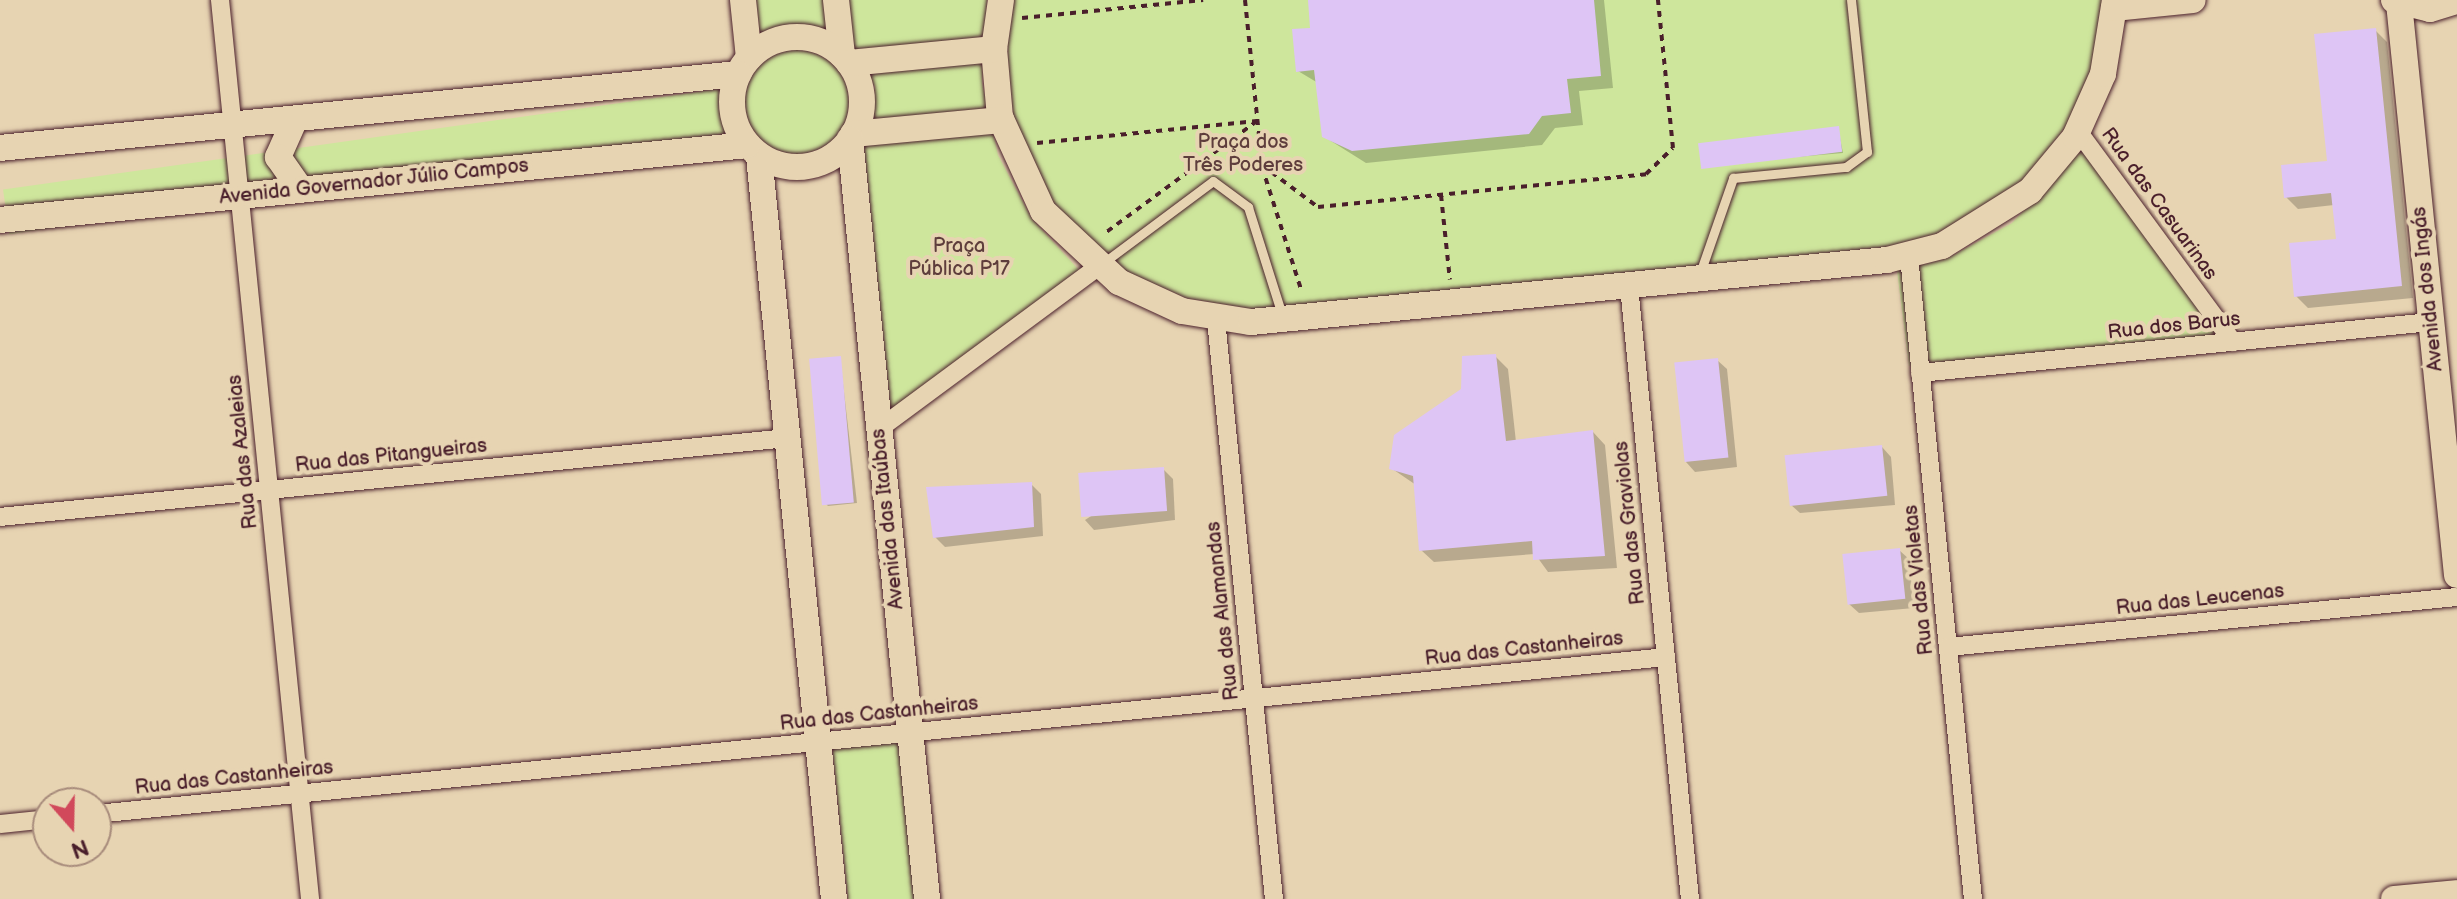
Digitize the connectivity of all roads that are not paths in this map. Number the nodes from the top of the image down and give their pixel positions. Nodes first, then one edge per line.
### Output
1 (220, 0) edge
2 (743, 0) edge
3 (836, 0) edge
4 (1851, 0) edge
5 (2193, 0) edge
6 (2397, 1) edge
7 (2457, 1) edge
8 (2115, 4) edge
9 (999, 10) edge
10 (994, 49) junction
11 (845, 59) junction
12 (743, 66) junction
13 (295, 119) junction
14 (1001, 120) junction
15 (233, 125) junction
16 (2078, 131) junction
17 (852, 137) junction
18 (0, 148) edge
19 (753, 150) junction
20 (301, 190) junction
21 (240, 196) junction
22 (0, 220) edge
23 (1909, 256) junction
24 (1089, 260) junction
25 (1699, 278) junction
26 (1629, 286) junction
27 (1216, 319) junction
28 (1297, 319) junction
29 (2431, 322) junction
30 (2233, 342) junction
31 (1920, 373) junction
32 (879, 429) junction
33 (787, 438) junction
34 (269, 490) junction
35 (0, 517) edge
36 (2457, 575) edge
37 (2457, 597) edge
38 (1948, 647) junction
39 (1666, 657) junction
40 (1254, 698) junction
41 (910, 733) junction
42 (818, 742) junction
43 (300, 794) junction
44 (112, 812) edge
45 (32, 821) edge
46 (0, 824) edge
47 (2457, 893) edge
48 (310, 899) edge
49 (834, 899) edge
50 (927, 899) edge
51 (1274, 899) edge
52 (1690, 899) edge
53 (1973, 899) edge
54 (2394, 899) edge

1 - 15 street, Rua das Azaleias
2 - 12 main road
3 - 11 main road
4 - 25 lane
5 - 8 main road
6 - 7 main road
6 - 29 main road, Avenida dos Ingás
8 - 16 main road
9 - 10 main road
10 - 11 main road
10 - 14 main road
11 - 12 main road
11 - 17 main road
12 - 13 main road
12 - 19 main road
13 - 15 main road
13 - 20 main road
14 - 17 main road, Avenida Governador Júlio Campos
14 - 24 main road
15 - 18 main road
15 - 21 street, Rua das Azaleias
16 - 23 main road
16 - 30 street, Rua das Casuarinas
17 - 19 main road, Avenida Governador Júlio Campos
17 - 32 main road, Avenida das Itaúbas
19 - 20 main road, Avenida Governador Júlio Campos
19 - 33 main road
20 - 21 main road, Avenida Governador Júlio Campos
21 - 22 main road, Avenida Governador Júlio Campos
21 - 34 street, Rua das Azaleias
23 - 25 main road
23 - 31 street, Rua das Violetas
24 - 27 main road
24 - 28 lane
24 - 32 street
25 - 26 main road
26 - 28 main road
26 - 39 street, Rua das Graviolas
27 - 28 main road
27 - 40 street, Rua das Alamandas
29 - 30 street, Rua dos Barus
29 - 36 main road, Avenida dos Ingás
30 - 31 street, Rua dos Barus
31 - 38 street, Rua das Violetas
32 - 41 main road, Avenida das Itaúbas
33 - 34 street, Rua das Pitangueiras
33 - 42 main road
34 - 35 street, Rua das Pitangueiras
34 - 43 street, Rua das Azaleias
37 - 38 street, Rua das Leucenas
38 - 53 street, Rua das Violetas
39 - 40 street, Rua das Castanheiras
39 - 52 street, Rua das Graviolas
40 - 41 street, Rua das Castanheiras
40 - 51 street, Rua das Alamandas
41 - 42 street, Rua das Castanheiras
41 - 50 main road, Avenida das Itaúbas
42 - 43 street, Rua das Castanheiras
42 - 49 main road
43 - 44 street, Rua das Castanheiras
43 - 48 street, Rua das Azaleias
45 - 46 street
47 - 54 main road

